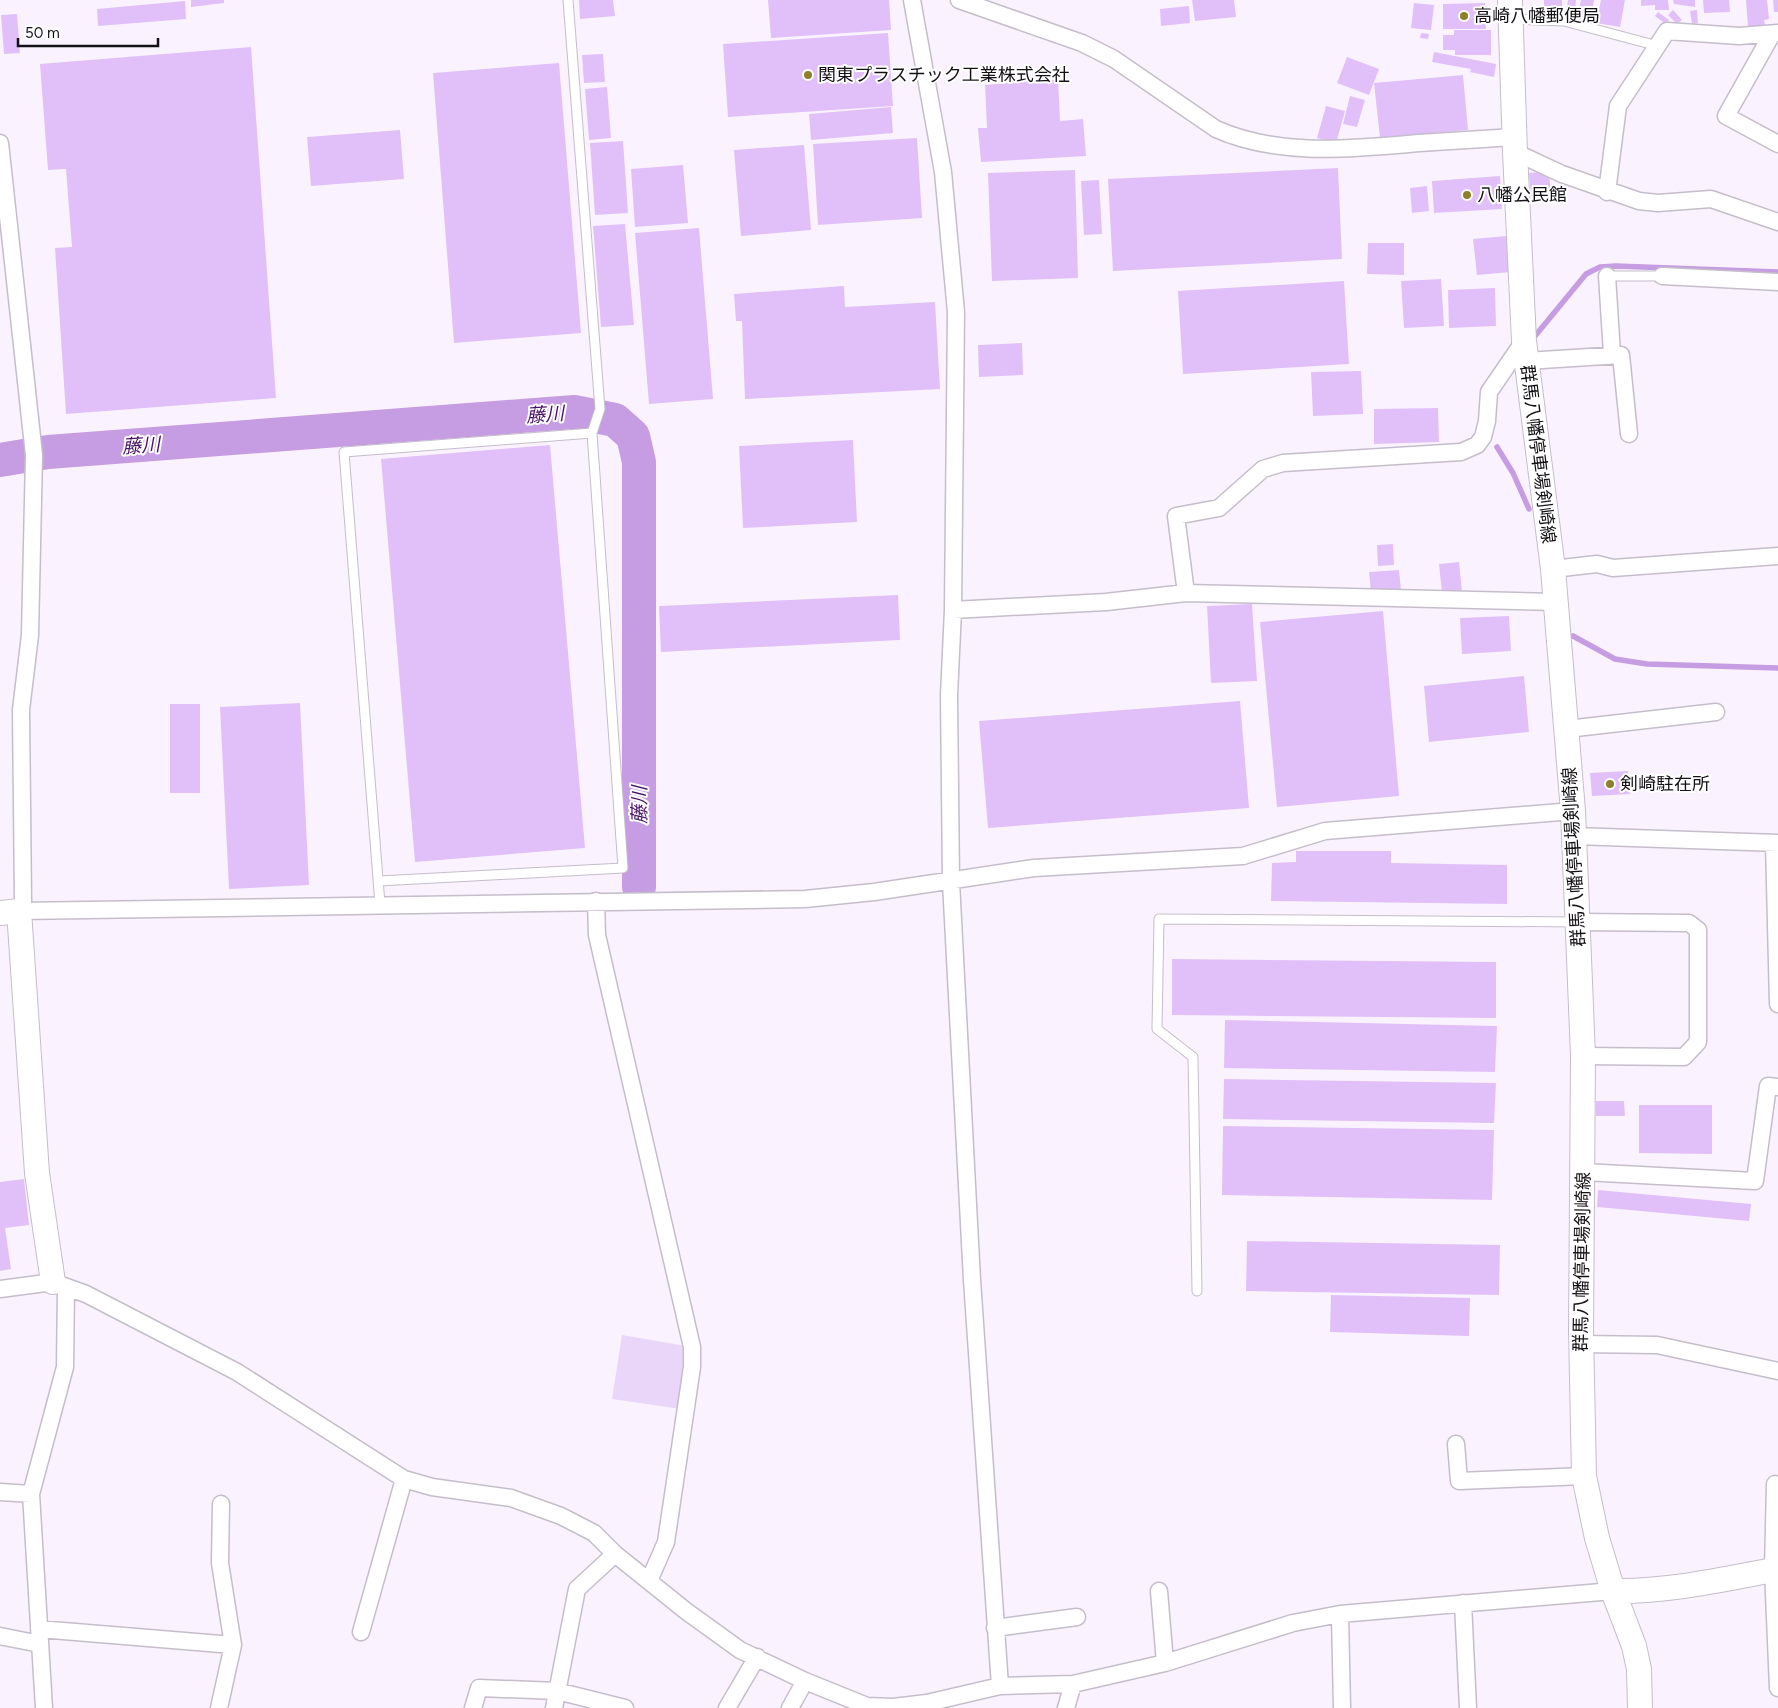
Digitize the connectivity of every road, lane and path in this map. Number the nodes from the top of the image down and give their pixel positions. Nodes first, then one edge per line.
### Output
1 (568, 0) edge
2 (912, 0) edge
3 (959, 0) edge
4 (1511, 9) edge
5 (1775, 33) edge
6 (1658, 46) junction
7 (0, 143) edge
8 (1778, 144) edge
9 (1514, 145) junction
10 (1607, 192) junction
11 (1778, 222) edge
12 (1607, 276) joint
13 (1662, 276) joint
14 (1778, 282) edge
15 (1525, 351) junction
16 (1612, 354) junction
17 (592, 433) junction
18 (1629, 434) dead end
19 (1778, 556) edge
20 (1553, 569) junction
21 (1186, 594) junction
22 (1556, 602) junction
23 (953, 610) junction
24 (1716, 712) dead end
25 (1567, 729) junction
26 (1573, 811) junction
27 (1574, 836) junction
28 (1776, 843) edge
29 (379, 881) junction
30 (951, 882) junction
31 (596, 901) junction
32 (380, 904) junction
33 (10, 912) edge
34 (1577, 922) junction
35 (1778, 926) edge
36 (1778, 1004) edge
37 (1583, 1056) junction
38 (1778, 1086) edge
39 (1583, 1172) junction
40 (60, 1285) junction
41 (0, 1289) edge
42 (1196, 1291) dead end
43 (1581, 1344) junction
44 (1778, 1371) edge
45 (1456, 1444) dead end
46 (1584, 1476) junction
47 (404, 1479) junction
48 (1775, 1484) dead end
49 (0, 1492) edge
50 (31, 1494) junction
51 (221, 1504) dead end
52 (615, 1554) junction
53 (1775, 1569) edge
54 (650, 1581) junction
55 (1159, 1591) dead end
56 (1613, 1591) junction
57 (1463, 1603) junction
58 (1340, 1614) junction
59 (1077, 1617) dead end
60 (995, 1628) junction
61 (361, 1632) dead end
62 (0, 1636) edge
63 (40, 1636) junction
64 (234, 1645) junction
65 (757, 1657) junction
66 (1777, 1658) edge
67 (1165, 1663) junction
68 (805, 1681) junction
69 (1073, 1684) junction
70 (1000, 1686) junction
71 (1778, 1688) edge
72 (556, 1692) junction
73 (877, 1707) edge
74 (44, 1708) edge
75 (219, 1708) edge
76 (474, 1708) edge
77 (554, 1708) edge
78 (626, 1708) edge
79 (727, 1708) edge
80 (790, 1708) edge
81 (1066, 1708) edge
82 (1342, 1708) edge
83 (1468, 1708) edge
84 (1640, 1708) edge

1 - 17 lane
2 - 23 street
3 - 9 street
4 - 6 lane
4 - 9 main road, 群馬八幡停車場剣崎線
5 - 6 street
5 - 8 street
6 - 10 street
7 - 33 street
9 - 10 street
9 - 15 main road, 群馬八幡停車場剣崎線
10 - 11 street
12 - 13 lane
12 - 16 street
13 - 14 street
15 - 16 street
15 - 20 main road, 群馬八幡停車場剣崎線
15 - 21 street
16 - 18 street
17 - 29 lane
17 - 29 lane
19 - 20 street
20 - 22 main road, 群馬八幡停車場剣崎線
21 - 22 street
21 - 23 street
22 - 25 main road, 群馬八幡停車場剣崎線
23 - 30 street
24 - 25 street
25 - 26 main road, 群馬八幡停車場剣崎線
26 - 27 main road, 群馬八幡停車場剣崎線
26 - 30 street
27 - 28 street
27 - 34 main road, 群馬八幡停車場剣崎線
28 - 35 street
29 - 32 lane
30 - 31 street
30 - 60 street
31 - 32 street
31 - 54 street
32 - 33 street
33 - 40 main road
34 - 37 main road, 群馬八幡停車場剣崎線
34 - 37 street
34 - 42 lane
35 - 36 street
37 - 39 main road, 群馬八幡停車場剣崎線
38 - 39 street
39 - 43 main road, 群馬八幡停車場剣崎線
40 - 41 street
40 - 47 street
40 - 50 street
43 - 44 street
43 - 46 main road, 群馬八幡停車場剣崎線
45 - 46 street
46 - 56 main road, 群馬八幡停車場剣崎線
47 - 52 street
47 - 61 street
48 - 53 street
49 - 50 street
50 - 63 street
51 - 64 street
52 - 54 street
52 - 72 street
53 - 56 main road
53 - 66 street
54 - 65 street
55 - 67 street
56 - 57 street
56 - 84 main road, 群馬八幡停車場剣崎線
57 - 58 street
57 - 83 street
58 - 67 street
58 - 82 street
59 - 60 street
60 - 70 street
62 - 63 street
63 - 64 street
63 - 74 street
64 - 75 street
65 - 68 street
65 - 79 street
66 - 71 street
67 - 69 street
68 - 73 street
68 - 80 street
69 - 70 street
69 - 81 street
70 - 73 street
72 - 76 street
72 - 77 street
72 - 78 street

